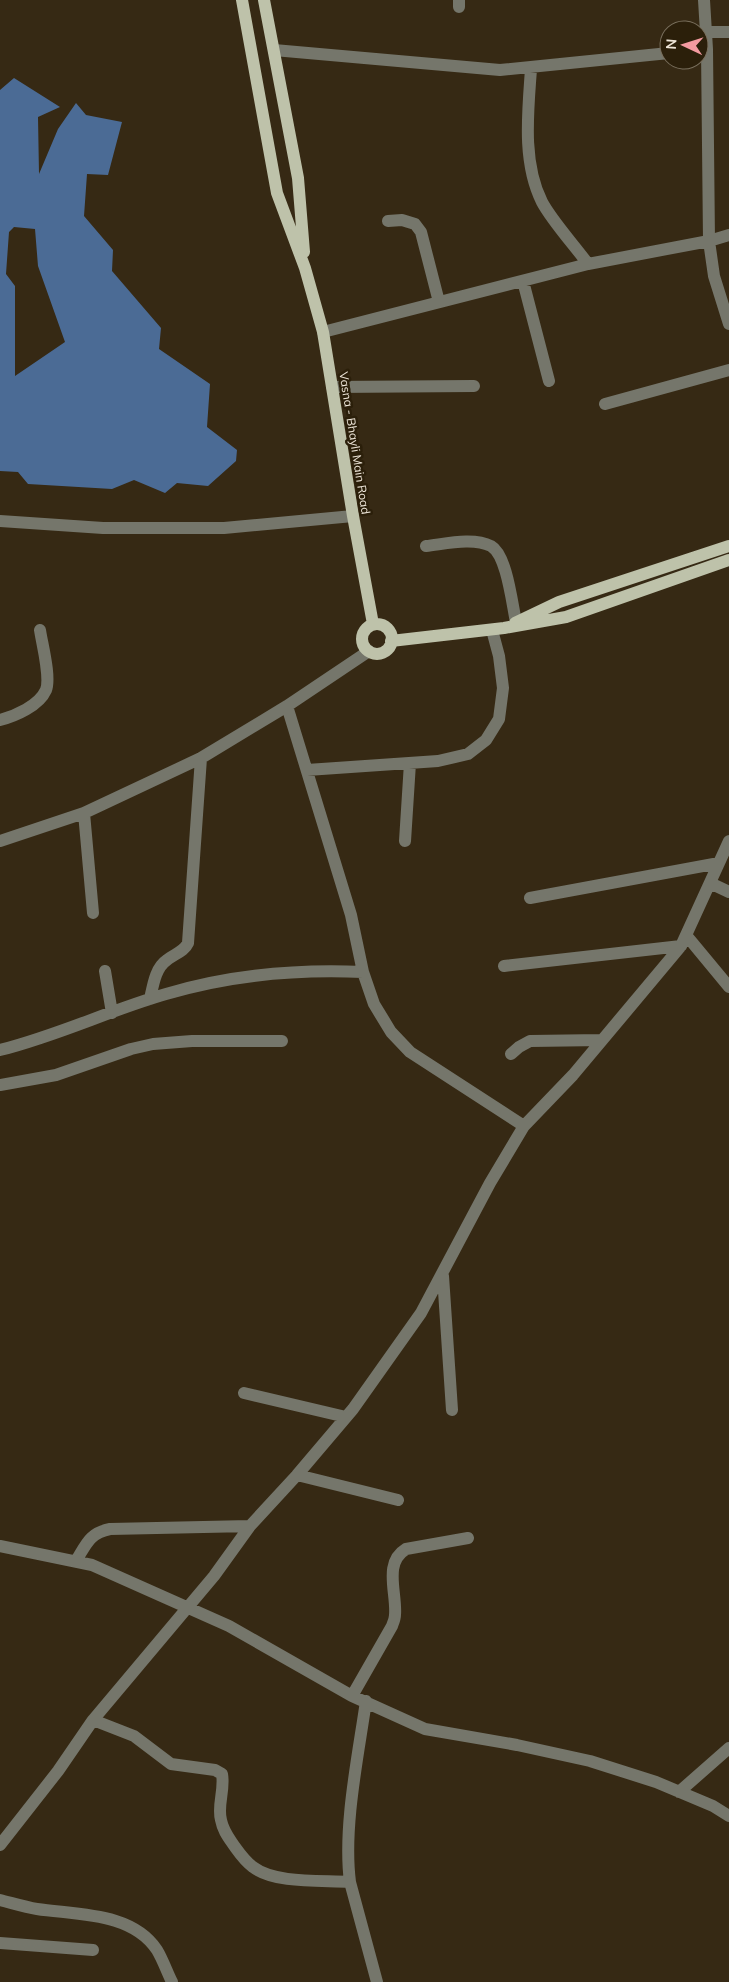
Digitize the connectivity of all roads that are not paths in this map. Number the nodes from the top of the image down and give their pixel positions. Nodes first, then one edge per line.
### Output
1 (242, 0) edge
2 (264, 0) edge
3 (704, 0) edge
4 (705, 20) edge
5 (709, 32) edge
6 (729, 32) edge
7 (274, 50) junction
8 (659, 54) edge
9 (531, 68) junction
10 (704, 70) edge
11 (388, 221) dead end
12 (729, 235) edge
13 (709, 241) junction
14 (588, 264) junction
15 (305, 268) junction
16 (523, 281) junction
17 (438, 302) junction
18 (729, 324) edge
19 (323, 332) junction
20 (729, 370) edge
21 (549, 381) dead end
22 (474, 386) dead end
23 (332, 387) junction
24 (605, 404) dead end
25 (353, 516) junction
26 (0, 522) edge
27 (426, 546) dead end
28 (729, 546) edge
29 (729, 560) edge
30 (516, 622) junction
31 (373, 624) junction
32 (498, 629) junction
33 (40, 630) dead end
34 (391, 641) junction
35 (368, 651) junction
36 (287, 706) junction
37 (0, 720) edge
38 (201, 758) junction
39 (410, 763) junction
40 (307, 770) junction
41 (84, 813) junction
42 (729, 840) edge
43 (0, 841) edge
44 (405, 841) dead end
45 (719, 863) junction
46 (710, 883) junction
47 (729, 892) edge
48 (530, 898) dead end
49 (93, 913) dead end
50 (684, 940) junction
51 (504, 966) dead end
52 (105, 972) dead end
53 (363, 972) junction
54 (729, 987) edge
55 (150, 999) junction
56 (112, 1013) junction
57 (602, 1040) junction
58 (282, 1042) dead end
59 (0, 1050) edge
60 (511, 1054) dead end
61 (0, 1085) edge
62 (524, 1126) junction
63 (442, 1275) junction
64 (244, 1393) dead end
65 (452, 1410) dead end
66 (346, 1417) junction
67 (297, 1475) junction
68 (398, 1500) dead end
69 (250, 1526) junction
70 (468, 1538) dead end
71 (0, 1546) edge
72 (76, 1562) junction
73 (187, 1608) junction
74 (352, 1696) junction
75 (366, 1701) junction
76 (93, 1720) junction
77 (729, 1748) edge
78 (679, 1792) junction
79 (729, 1816) edge
80 (0, 1846) edge
81 (350, 1882) junction
82 (0, 1900) edge
83 (0, 1943) edge
84 (93, 1950) dead end
85 (172, 1982) edge
86 (377, 1982) edge

1 - 15 main road, Vasna - Bhayli Main Road
2 - 7 main road, Vasna - Bhayli Main Road
3 - 4 street
5 - 6 street
7 - 9 street
7 - 15 main road, Vasna - Bhayli Main Road
8 - 9 street
9 - 14 street
10 - 13 street
11 - 17 street
12 - 13 street
13 - 14 street
13 - 18 street
14 - 16 street
15 - 19 main road, Vasna - Bhayli Main Road
16 - 17 street
16 - 21 street
17 - 19 street
19 - 23 main road, Vasna - Bhayli Main Road
20 - 24 street
22 - 23 street
23 - 25 main road, Vasna - Bhayli Main Road
25 - 26 street
25 - 31 main road, Vasna - Bhayli Main Road
27 - 30 street
28 - 30 main road
29 - 32 main road
30 - 32 main road
31 - 34 main road
31 - 35 main road
32 - 34 main road
32 - 39 street
33 - 37 street
34 - 35 main road
35 - 36 street
36 - 38 street
36 - 40 street
38 - 41 street
38 - 55 street
39 - 40 street
39 - 44 street
40 - 53 street
41 - 43 street
41 - 49 street
42 - 45 street
45 - 46 street
45 - 48 street
46 - 47 street
46 - 50 street
50 - 51 street
50 - 54 street
50 - 57 street
52 - 56 street
53 - 55 street
53 - 62 street
55 - 56 street
56 - 59 street
57 - 60 street
57 - 62 street
58 - 61 street
62 - 63 street
63 - 65 street
63 - 66 street
64 - 66 street
66 - 67 street
67 - 68 street
67 - 69 street
69 - 72 street
69 - 73 street
70 - 74 street
71 - 72 street
72 - 73 street
73 - 74 street
73 - 76 street
74 - 75 street
75 - 78 street
75 - 81 street
76 - 80 street
76 - 81 street
77 - 78 street
78 - 79 street
81 - 86 street
82 - 85 street
83 - 84 street

